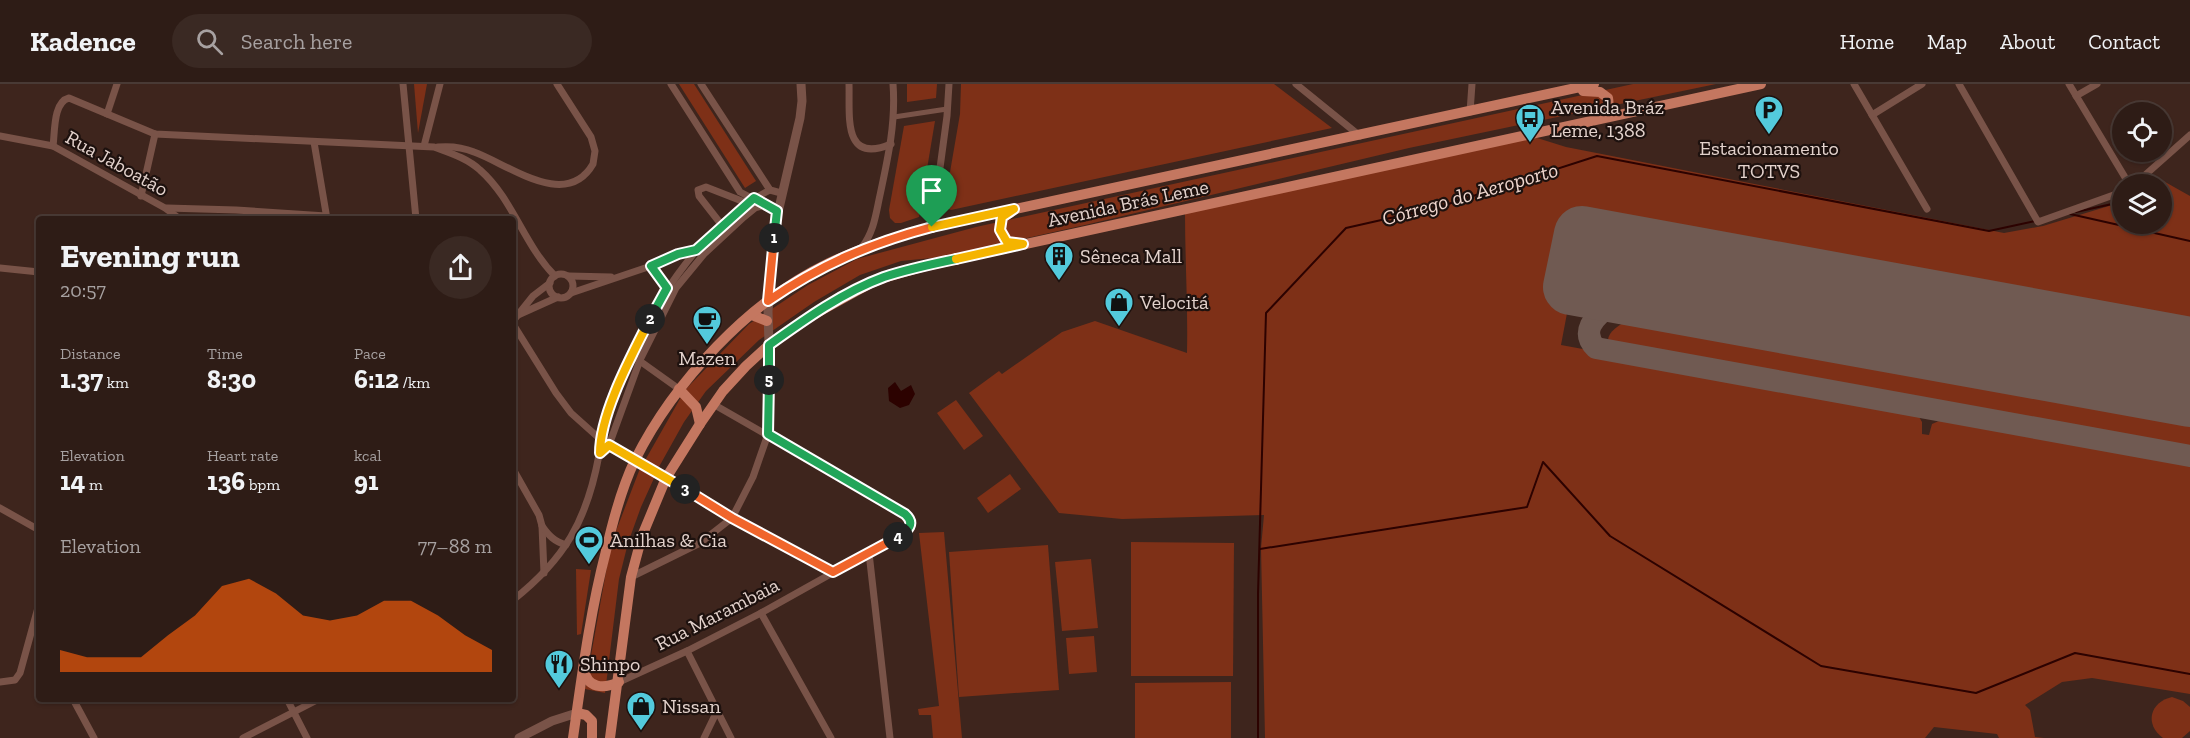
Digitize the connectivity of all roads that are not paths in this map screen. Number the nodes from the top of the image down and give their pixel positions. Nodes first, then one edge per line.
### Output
1 (117, 84) edge
2 (403, 84) edge
3 (440, 84) edge
4 (557, 84) edge
5 (671, 84) edge
6 (701, 84) edge
7 (801, 84) edge
8 (849, 84) edge
9 (893, 84) edge
10 (949, 84) edge
11 (1296, 84) edge
12 (1472, 84) edge
13 (1594, 84) edge
14 (1761, 84) edge
15 (1854, 84) edge
16 (1922, 84) edge
17 (1959, 84) edge
18 (2069, 84) edge
19 (2097, 84) edge
20 (1562, 91) junction
21 (2076, 96) junction
22 (947, 109) junction
23 (1470, 112) junction
24 (107, 114) junction
25 (1872, 116) junction
26 (894, 117) junction
27 (1580, 124) junction
28 (155, 134) junction
29 (2190, 135) edge
30 (0, 136) edge
31 (1360, 136) junction
32 (314, 142) junction
33 (891, 144) junction
34 (53, 146) junction
35 (408, 146) junction
36 (424, 146) junction
37 (434, 147) junction
38 (2123, 174) edge
39 (2146, 174) edge
40 (770, 190) junction
41 (782, 192) junction
42 (141, 196) junction
43 (2112, 196) edge
44 (750, 200) junction
45 (765, 205) junction
46 (165, 208) junction
47 (1014, 209) junction
48 (1927, 209) dead end
49 (777, 211) junction
50 (176, 216) edge
51 (304, 216) edge
52 (326, 216) edge
53 (416, 216) edge
54 (514, 216) edge
55 (516, 219) edge
56 (932, 227) junction
57 (725, 229) junction
58 (1023, 244) junction
59 (696, 250) junction
60 (859, 251) junction
61 (704, 254) junction
62 (651, 266) junction
63 (0, 268) edge
64 (36, 272) edge
65 (555, 276) junction
66 (569, 276) junction
67 (617, 278) junction
68 (550, 283) junction
69 (670, 290) junction
70 (571, 293) junction
71 (558, 297) junction
72 (768, 301) junction
73 (752, 315) junction
74 (516, 319) edge
75 (516, 319) edge
76 (767, 321) junction
77 (516, 322) edge
78 (769, 345) junction
79 (631, 356) junction
80 (640, 360) junction
81 (679, 389) junction
82 (713, 404) junction
83 (700, 424) junction
84 (768, 434) junction
85 (600, 439) junction
86 (609, 445) junction
87 (600, 453) junction
88 (635, 461) junction
89 (516, 474) edge
90 (666, 478) junction
91 (0, 508) edge
92 (732, 518) junction
93 (542, 526) junction
94 (36, 528) edge
95 (566, 545) junction
96 (869, 553) junction
97 (833, 572) junction
98 (544, 573) junction
99 (631, 577) junction
100 (516, 597) edge
101 (761, 613) junction
102 (36, 629) edge
103 (687, 651) junction
104 (584, 663) junction
105 (0, 682) edge
106 (619, 682) junction
107 (75, 702) edge
108 (288, 702) edge
109 (313, 702) edge
110 (717, 711) junction
111 (293, 712) junction
112 (577, 713) junction
113 (94, 738) edge
114 (243, 738) edge
115 (307, 738) edge
116 (519, 738) edge
117 (573, 738) edge
118 (592, 738) edge
119 (610, 738) edge
120 (704, 738) edge
121 (731, 738) edge
122 (831, 738) edge
123 (890, 738) edge

1 - 24 street
2 - 35 street
3 - 36 street
4 - 37 street
5 - 44 street
6 - 40 street
7 - 41 street
8 - 33 street
9 - 26 street
10 - 22 street
11 - 31 street
12 - 23 street
13 - 20 main road, Avenida Brás Leme
14 - 27 main road, Avenida Brás Leme
15 - 25 street
16 - 25 street
17 - 43 street
18 - 21 street
19 - 21 street
20 - 23 main road, Avenida Brás Leme
20 - 27 main road
21 - 38 street
22 - 26 street
22 - 56 street
23 - 31 main road, Avenida Brás Leme
24 - 28 street
24 - 34 street
25 - 48 street
26 - 33 street
27 - 58 main road, Avenida Brás Leme
28 - 32 street
28 - 42 street
29 - 39 street
30 - 34 street, Rua Jaboatão
31 - 47 main road, Avenida Brás Leme
32 - 35 street
32 - 52 street
33 - 60 street
34 - 42 street, Rua Jaboatão
35 - 36 street
35 - 53 street
36 - 37 street
37 - 54 street
40 - 41 street
40 - 44 street
41 - 49 street
42 - 46 street, Rua Jaboatão
44 - 45 street
44 - 57 street
44 - 57 street
45 - 49 street
45 - 57 street
46 - 50 street, Rua Jaboatão
46 - 51 street
47 - 56 main road, Avenida Brás Leme
47 - 58 main road
49 - 72 street
55 - 65 street
56 - 60 main road, Avenida Brás Leme
57 - 59 street
57 - 61 street
58 - 78 main road, Avenida Brás Leme
59 - 61 street
59 - 62 street
59 - 69 street
60 - 72 main road, Avenida Brás Leme
61 - 69 street
62 - 67 street
62 - 69 street
63 - 64 street
65 - 66 street
65 - 68 street
66 - 67 street
66 - 70 street
67 - 70 street
68 - 71 street
68 - 74 street
69 - 79 street
69 - 80 street
70 - 71 street
71 - 75 street
72 - 73 main road, Avenida Brás Leme
72 - 76 street
73 - 76 main road
73 - 81 main road, Avenida Brás Leme
76 - 78 street
77 - 85 street
78 - 82 main road, Avenida Brás Leme
78 - 84 street
79 - 80 street
79 - 85 street
80 - 81 street
80 - 86 street
81 - 83 main road
81 - 88 main road, Avenida Brás Leme
82 - 83 main road, Avenida Brás Leme
82 - 84 street
83 - 90 main road, Avenida Brás Leme
84 - 92 street
84 - 96 street, Rua Marambaia
85 - 86 street
85 - 87 street
86 - 87 street
86 - 88 street
87 - 95 street
88 - 90 street
88 - 104 main road, Avenida Brás Leme
89 - 93 street
90 - 92 street
90 - 99 main road, Avenida Brás Leme
91 - 94 street
92 - 97 street
92 - 99 street
93 - 95 street
93 - 98 street
95 - 98 street
96 - 97 street, Rua Marambaia
96 - 123 street
97 - 101 street, Rua Marambaia
98 - 100 street
99 - 106 main road, Avenida Brás Leme
101 - 103 street, Rua Marambaia
101 - 122 street
102 - 105 street
103 - 106 street, Rua Marambaia
103 - 110 street
104 - 106 main road
104 - 112 main road, Avenida Brás Leme
106 - 119 main road, Avenida Brás Leme
107 - 113 street
108 - 111 street
109 - 111 street
110 - 120 street
110 - 121 street
111 - 114 street
111 - 115 street
112 - 116 street
112 - 117 main road, Avenida Brás Leme
112 - 118 main road

